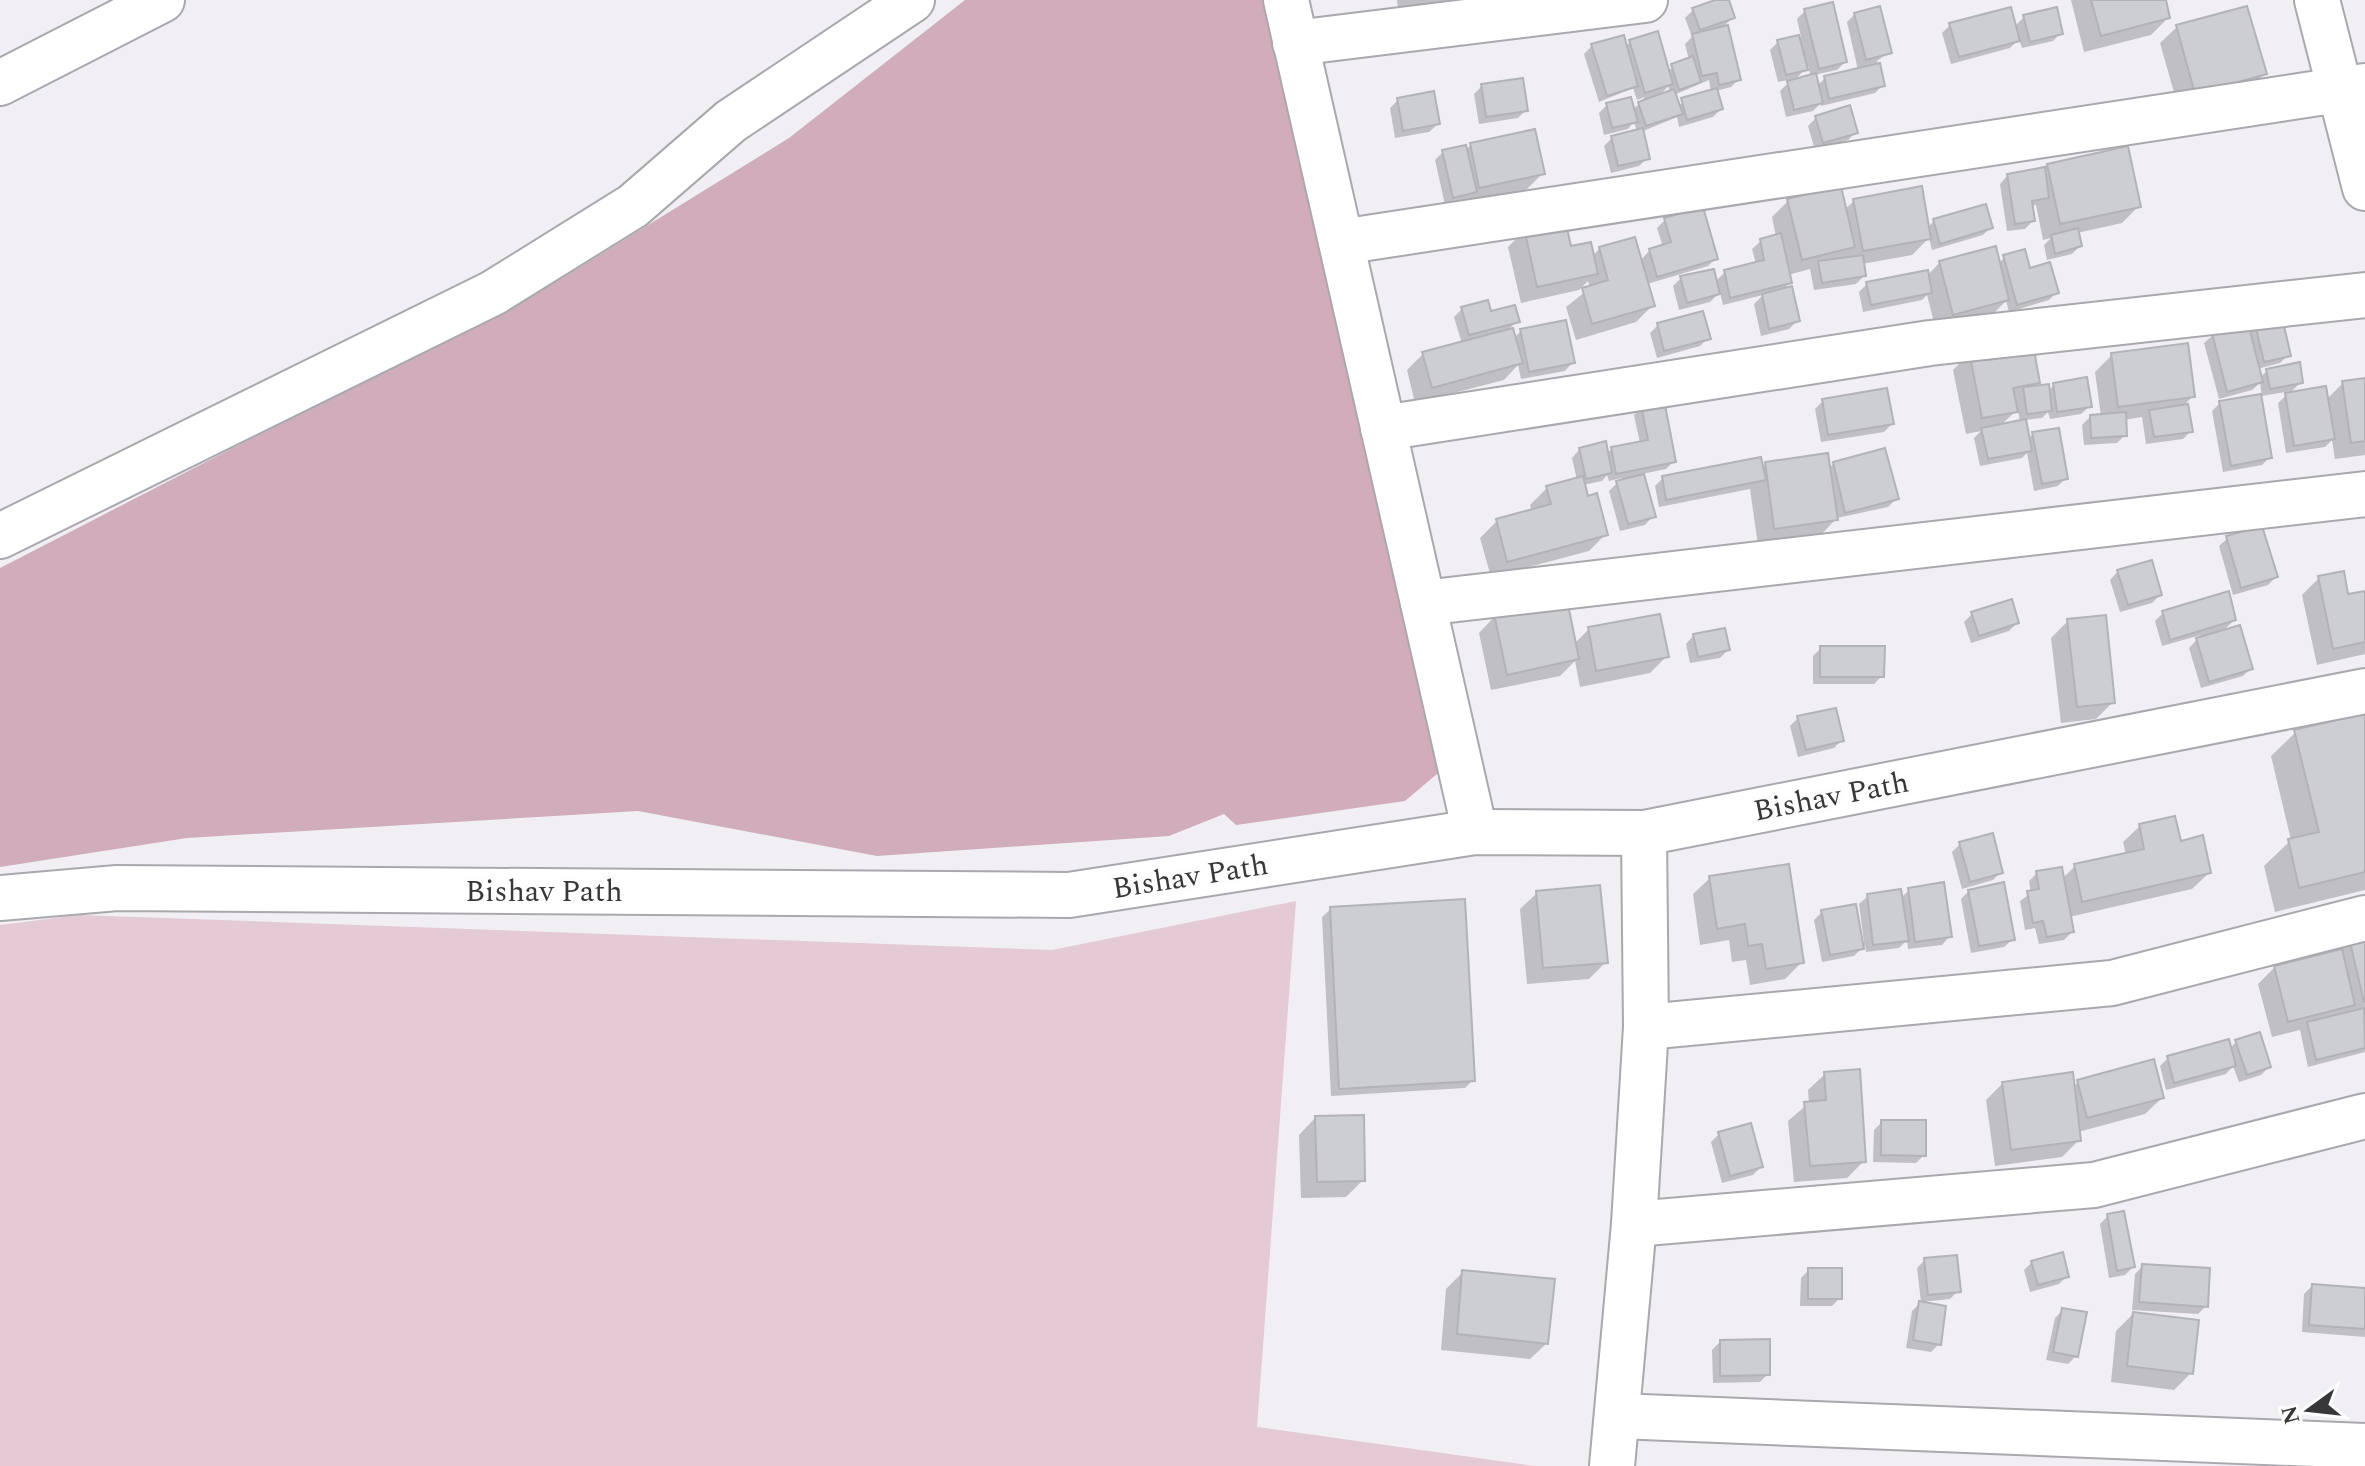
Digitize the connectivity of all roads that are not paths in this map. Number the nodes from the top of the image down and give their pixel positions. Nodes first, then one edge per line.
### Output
1 (162, 0) edge
2 (912, 0) edge
3 (1286, 0) edge
4 (1645, 0) edge
5 (2317, 0) edge
6 (1295, 43) junction
7 (0, 83) edge
8 (2353, 88) edge
9 (2365, 188) edge
10 (1341, 242) junction
11 (2365, 295) edge
12 (1383, 428) junction
13 (2365, 494) edge
14 (0, 536) edge
15 (1423, 603) junction
16 (2365, 691) edge
17 (1475, 832) junction
18 (1644, 833) junction
19 (0, 898) edge
20 (2365, 918) edge
21 (1646, 1027) junction
22 (2365, 1116) edge
23 (1634, 1224) junction
24 (1618, 1416) junction
25 (2365, 1446) edge
26 (1612, 1466) edge

1 - 7 street
2 - 14 street
3 - 6 street
4 - 6 street
5 - 8 street
6 - 10 street
8 - 9 street
8 - 10 street
10 - 12 street
11 - 12 street
12 - 15 street
13 - 15 street
15 - 17 street
16 - 18 street, Bishav Path
17 - 18 street, Bishav Path
17 - 19 street, Bishav Path
18 - 21 street
20 - 21 street
21 - 23 street
22 - 23 street
23 - 24 street
24 - 25 street
24 - 26 street

